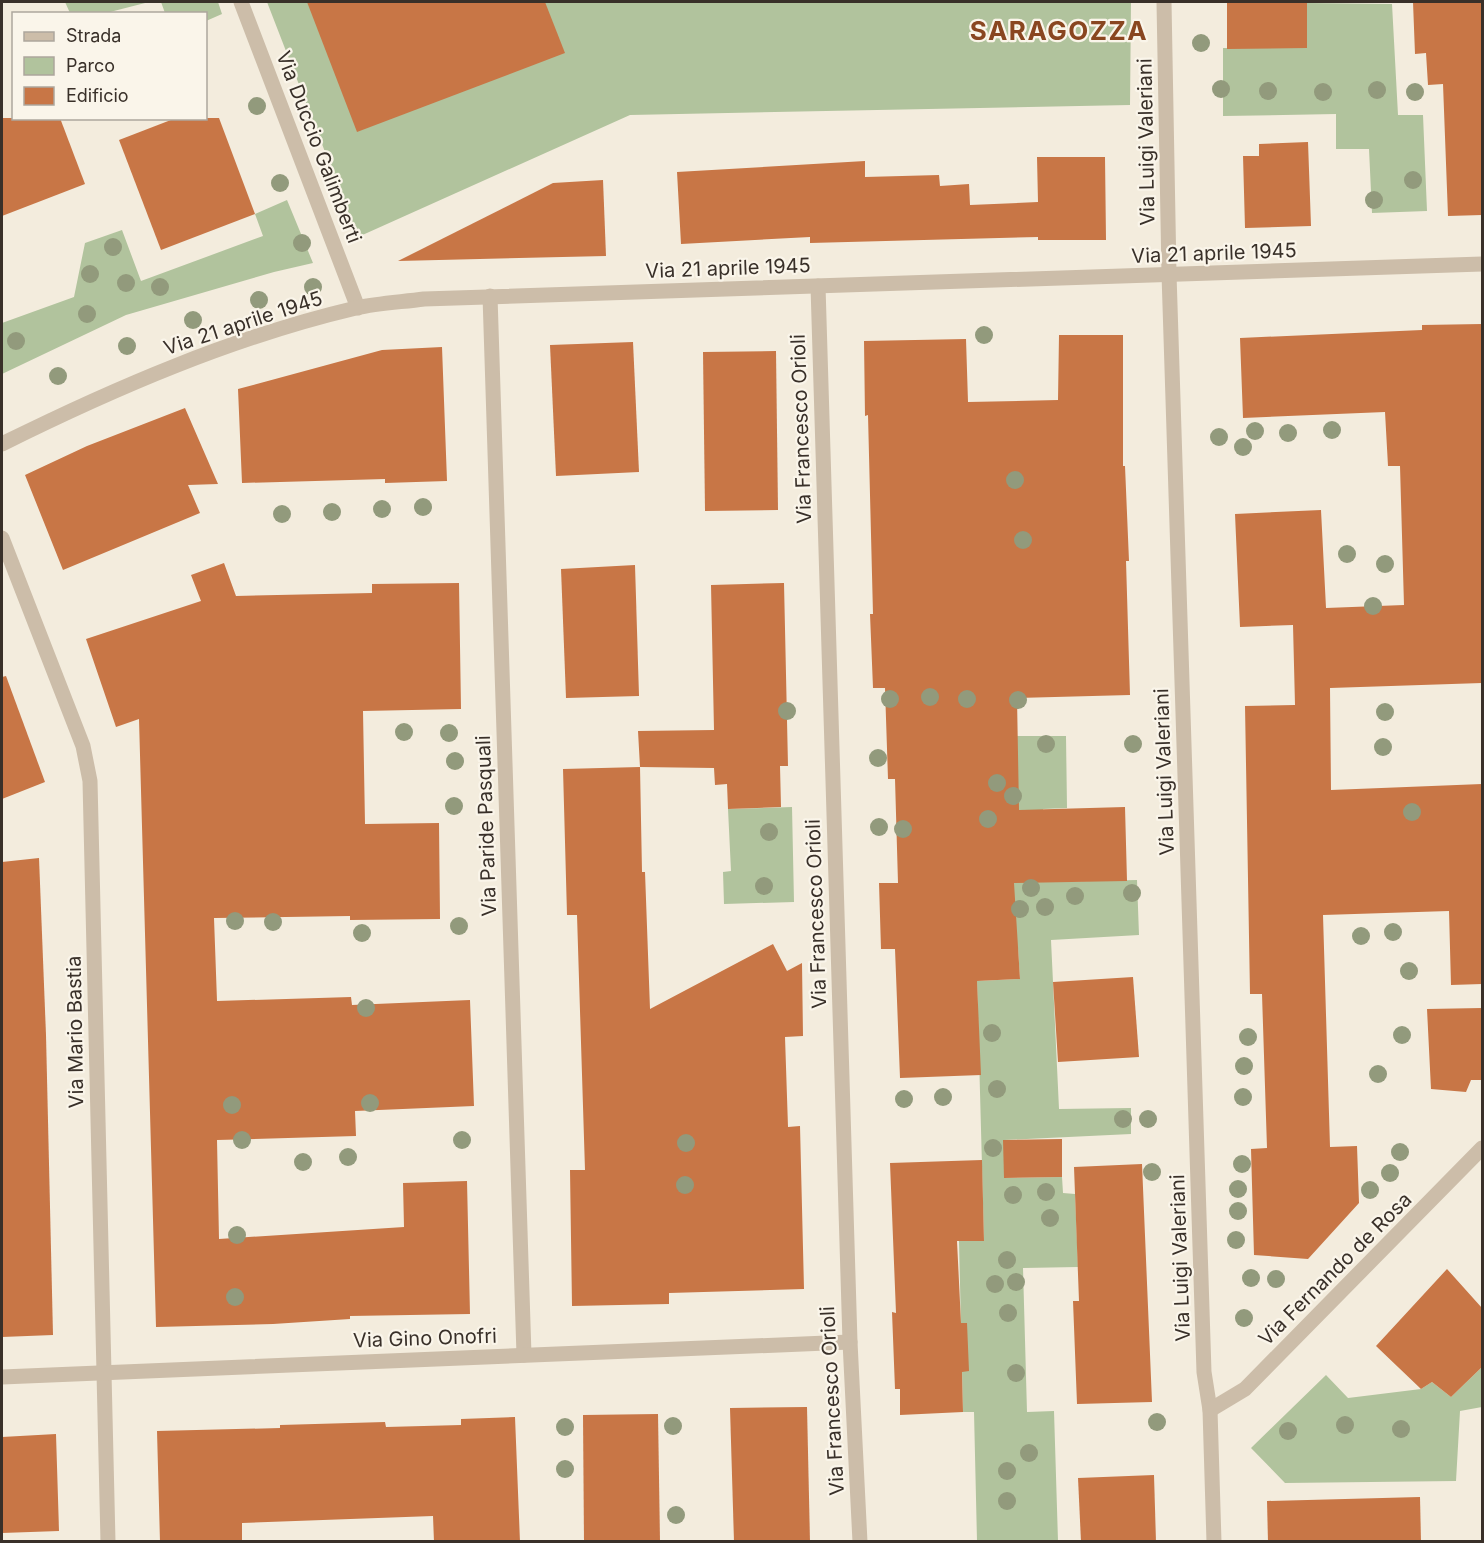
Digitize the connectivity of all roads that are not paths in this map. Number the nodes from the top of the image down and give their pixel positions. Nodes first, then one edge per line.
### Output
1 (241, 2) edge
2 (1164, 2) edge
3 (1482, 264) edge
4 (1169, 274) junction
5 (818, 286) junction
6 (490, 296) junction
7 (358, 308) junction
8 (2, 444) edge
9 (2, 538) edge
10 (1482, 1148) edge
11 (850, 1342) junction
12 (524, 1355) junction
13 (104, 1372) junction
14 (2, 1377) edge
15 (1210, 1410) junction
16 (108, 1542) edge
17 (860, 1542) edge
18 (1214, 1542) edge

1 - 7 street, Via Duccio Galimberti
2 - 4 street, Via Luigi Valeriani
3 - 4 street, Via 21 aprile 1945
4 - 5 street, Via 21 aprile 1945
4 - 15 street, Via Luigi Valeriani
5 - 6 street, Via 21 aprile 1945
5 - 11 street, Via Francesco Orioli
6 - 7 street, Via 21 aprile 1945
6 - 12 street, Via Paride Pasquali
7 - 8 street, Via 21 aprile 1945
9 - 13 street, Via Mario Bastia
10 - 15 street, Via Fernando de Rosa
11 - 12 street, Via Gino Onofri
11 - 17 street, Via Francesco Orioli
12 - 13 street, Via Gino Onofri
13 - 14 street, Via Gino Onofri
13 - 16 street, Via Mario Bastia
15 - 18 street, Via Luigi Valeriani

